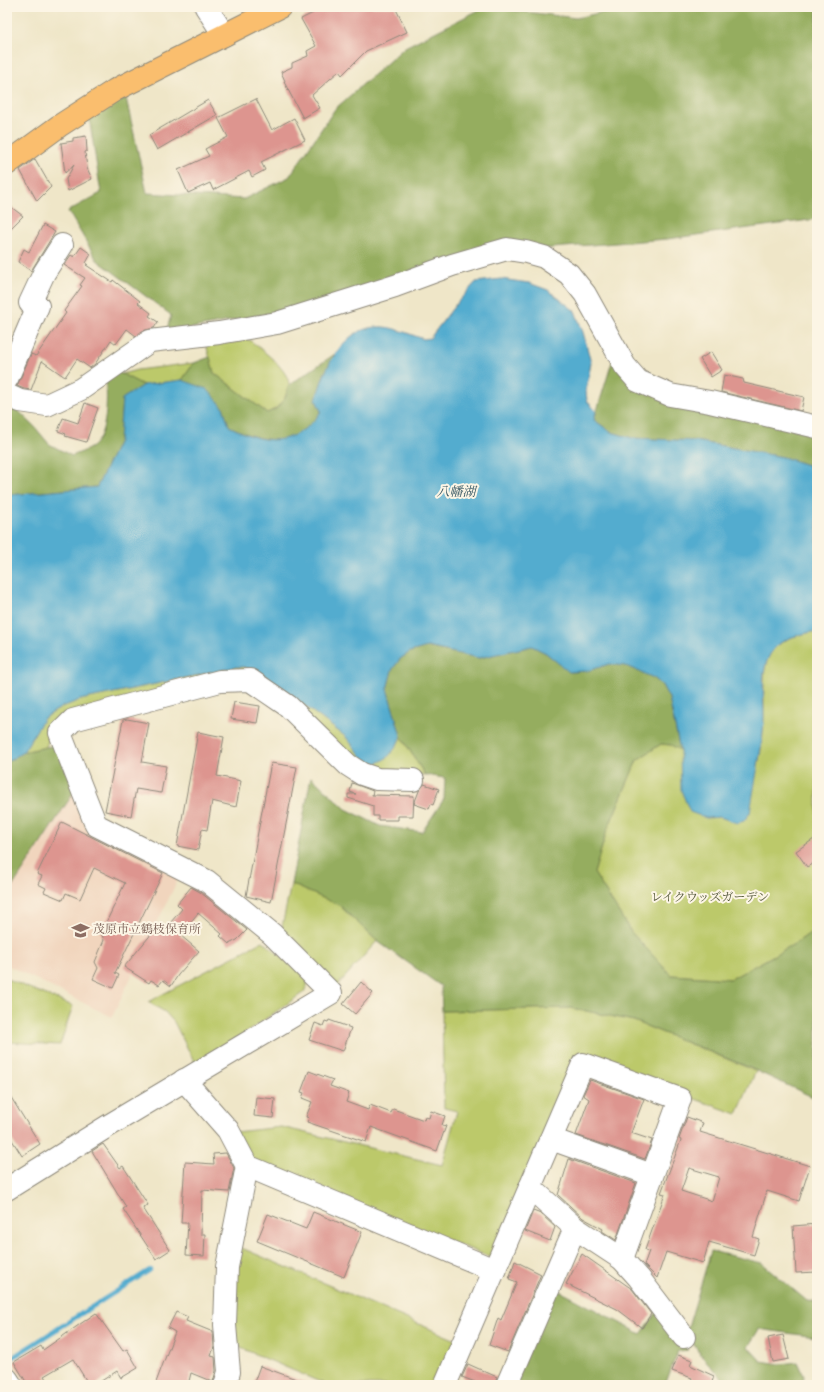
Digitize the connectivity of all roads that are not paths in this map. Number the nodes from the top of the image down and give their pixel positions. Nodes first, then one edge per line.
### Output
1 (206, 7) edge
2 (280, 7) edge
3 (224, 35) junction
4 (7, 164) edge
5 (62, 245) dead end
6 (7, 379) edge
7 (7, 395) edge
8 (817, 427) edge
9 (413, 780) dead end
10 (184, 1080) junction
11 (551, 1139) junction
12 (247, 1166) junction
13 (652, 1175) junction
14 (530, 1187) junction
15 (7, 1189) edge
16 (575, 1228) junction
17 (622, 1259) junction
18 (494, 1270) junction
19 (684, 1337) dead end
20 (7, 1378) edge
21 (11, 1385) edge
22 (225, 1385) edge
23 (445, 1385) edge
24 (507, 1385) edge

1 - 3 street
2 - 3 main road
3 - 4 main road
5 - 6 street
7 - 8 street
9 - 10 street
10 - 12 street
10 - 15 street
11 - 13 street
11 - 13 street
11 - 14 street
12 - 18 street
12 - 22 street
13 - 17 street
14 - 16 street
14 - 18 street
16 - 17 street
16 - 24 street
17 - 19 street
18 - 23 street
20 - 21 street

